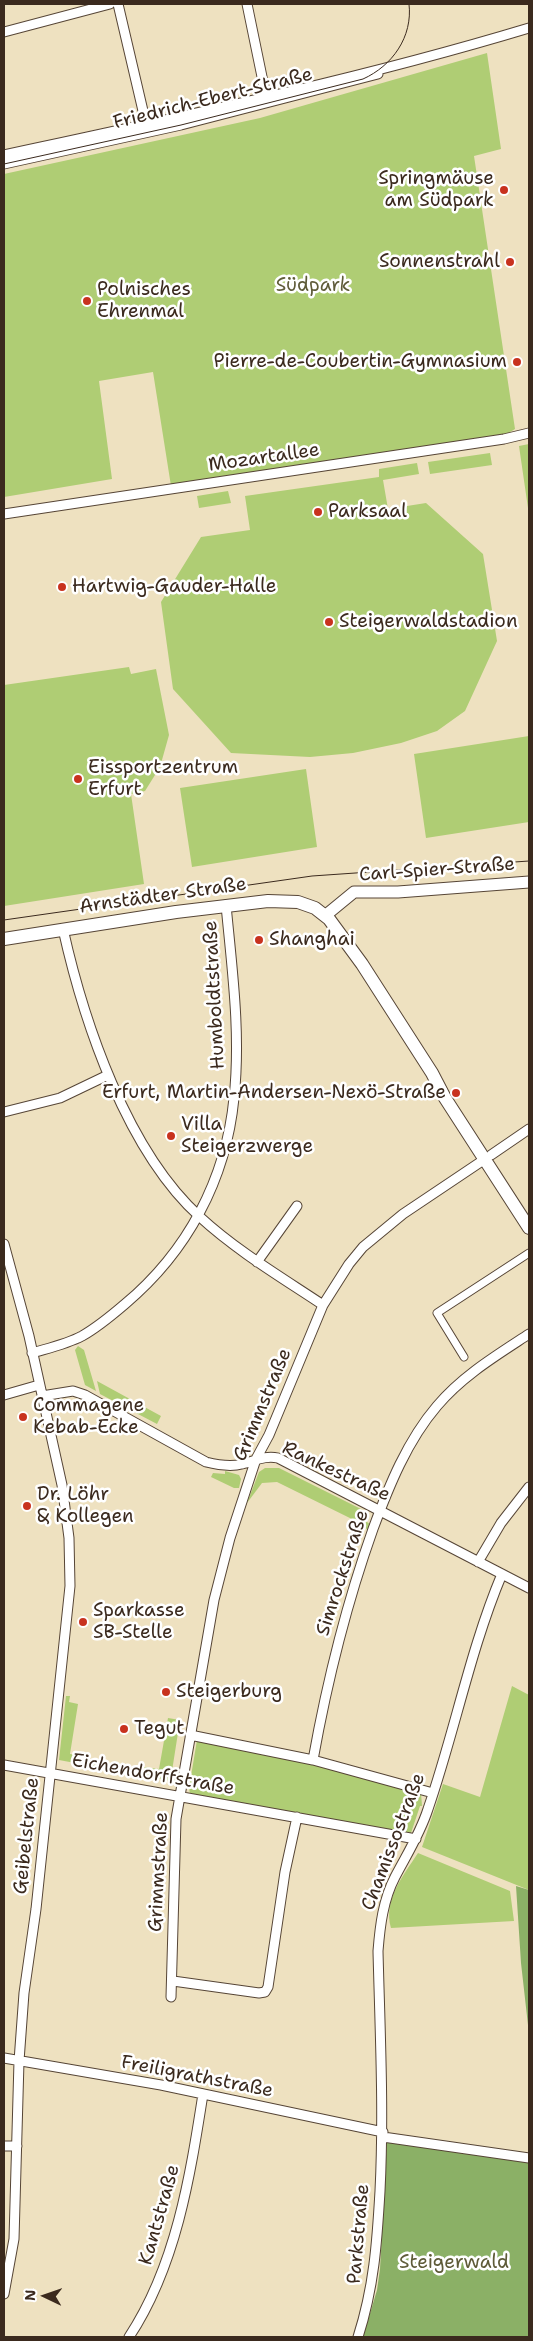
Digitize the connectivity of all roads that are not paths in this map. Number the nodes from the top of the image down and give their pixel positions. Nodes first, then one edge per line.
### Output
1 (110, 4) edge
2 (118, 4) edge
3 (247, 4) edge
4 (529, 28) edge
5 (4, 32) edge
6 (267, 100) junction
7 (147, 128) junction
8 (4, 155) edge
9 (4, 164) edge
10 (529, 433) edge
11 (4, 514) edge
12 (529, 882) edge
13 (226, 905) junction
14 (326, 915) junction
15 (63, 929) junction
16 (4, 939) edge
17 (108, 1075) junction
18 (4, 1112) edge
19 (529, 1129) edge
20 (488, 1157) junction
21 (298, 1206) dead end
22 (529, 1214) edge
23 (199, 1216) junction
24 (529, 1228) edge
25 (4, 1244) edge
26 (529, 1253) edge
27 (257, 1262) junction
28 (324, 1305) junction
29 (529, 1334) edge
30 (32, 1354) junction
31 (464, 1357) dead end
32 (38, 1385) junction
33 (4, 1395) edge
34 (42, 1396) junction
35 (256, 1459) junction
36 (529, 1487) edge
37 (380, 1510) junction
38 (478, 1562) junction
39 (502, 1574) junction
40 (529, 1588) edge
41 (190, 1735) junction
42 (313, 1760) junction
43 (4, 1765) edge
44 (50, 1773) junction
45 (433, 1793) junction
46 (180, 1796) junction
47 (297, 1818) junction
48 (416, 1840) junction
49 (173, 1981) junction
50 (171, 1996) dead end
51 (4, 2058) edge
52 (19, 2061) junction
53 (203, 2094) junction
54 (383, 2134) junction
55 (4, 2146) edge
56 (17, 2146) junction
57 (529, 2158) edge
58 (4, 2294) edge
59 (129, 2337) edge
60 (358, 2337) edge

1 - 5 street
2 - 7 street
3 - 6 street
4 - 6 street, Friedrich-Ebert-Straße
6 - 7 street, Friedrich-Ebert-Straße
7 - 8 street, Friedrich-Ebert-Straße
7 - 9 street, Friedrich-Ebert-Straße
10 - 11 street, Mozartallee
12 - 14 street, Carl-Spier-Straße
13 - 14 main road, Arnstädter Straße
13 - 15 main road, Arnstädter Straße
13 - 23 street, Humboldtstraße
14 - 20 main road
15 - 16 main road, Arnstädter Straße
15 - 17 street
17 - 18 street
17 - 23 street
19 - 20 street, Grimmstraße
20 - 22 main road
20 - 24 main road
20 - 28 street, Grimmstraße
21 - 27 street
23 - 27 street
23 - 30 street, Humboldtstraße
25 - 30 street, Geibelstraße
26 - 31 street
27 - 28 street
28 - 35 street, Grimmstraße
29 - 37 street, Simrockstraße
30 - 32 street, Geibelstraße
32 - 33 street
32 - 34 street, Geibelstraße
34 - 35 street, Rankestraße
34 - 44 street, Geibelstraße
35 - 37 street, Rankestraße
35 - 41 street, Grimmstraße
36 - 38 street
37 - 38 street, Rankestraße
37 - 42 street, Simrockstraße
38 - 39 street, Rankestraße
39 - 40 street, Rankestraße
39 - 45 street, Chamissostraße
41 - 42 street
41 - 46 street, Grimmstraße
42 - 45 street
43 - 44 street, Eichendorffstraße
44 - 46 street, Eichendorffstraße
44 - 52 street, Geibelstraße
45 - 48 street, Chamissostraße
46 - 47 street, Eichendorffstraße
46 - 49 street, Grimmstraße
47 - 48 street, Eichendorffstraße
47 - 49 street
48 - 54 street, Chamissostraße
49 - 50 street, Grimmstraße
51 - 52 street, Freiligrathstraße
52 - 53 street, Freiligrathstraße
52 - 56 street, Geibelstraße
53 - 54 street, Freiligrathstraße
53 - 59 street, Kantstraße
54 - 57 street, Freiligrathstraße
54 - 60 street, Parkstraße
55 - 56 street
56 - 58 street, Geibelstraße

